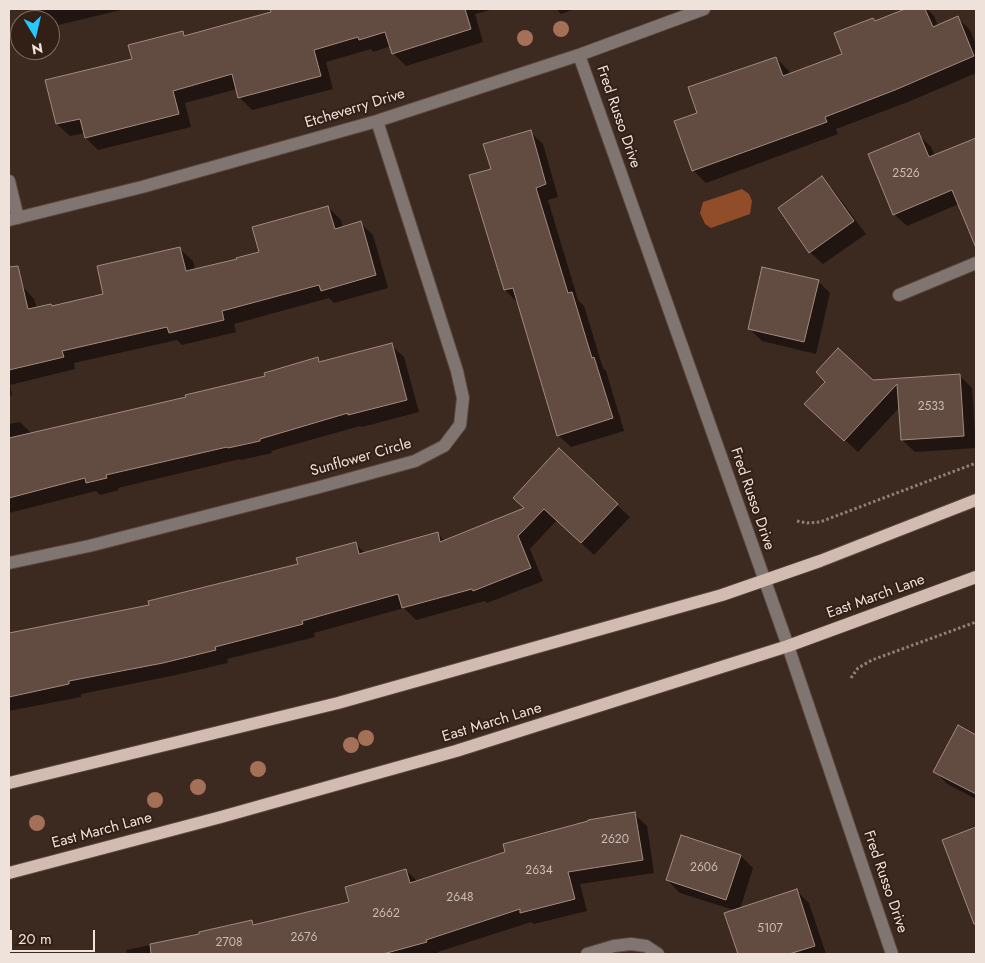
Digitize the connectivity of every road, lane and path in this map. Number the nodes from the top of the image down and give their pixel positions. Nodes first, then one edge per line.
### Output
1 (704, 9) edge
2 (579, 55) junction
3 (377, 121) junction
4 (9, 181) edge
5 (13, 219) edge
6 (976, 263) edge
7 (899, 295) dead end
8 (976, 463) edge
9 (976, 500) edge
10 (797, 520) dead end
11 (9, 564) edge
12 (976, 577) edge
13 (764, 580) junction
14 (976, 622) edge
15 (788, 646) junction
16 (851, 678) dead end
17 (9, 782) edge
18 (9, 873) edge
19 (587, 954) edge
20 (658, 954) edge
21 (892, 954) edge

1 - 2 street, Etcheverry Drive
2 - 3 street, Etcheverry Drive
2 - 13 street, Fred Russo Drive
3 - 5 street, Etcheverry Drive
3 - 11 street, Sunflower Circle
4 - 5 street
6 - 7 street
8 - 10 path
9 - 13 main road
12 - 15 main road, East March Lane
13 - 15 street, Fred Russo Drive
13 - 17 main road
14 - 16 path
15 - 18 main road, East March Lane
15 - 21 street, Fred Russo Drive
19 - 20 street

